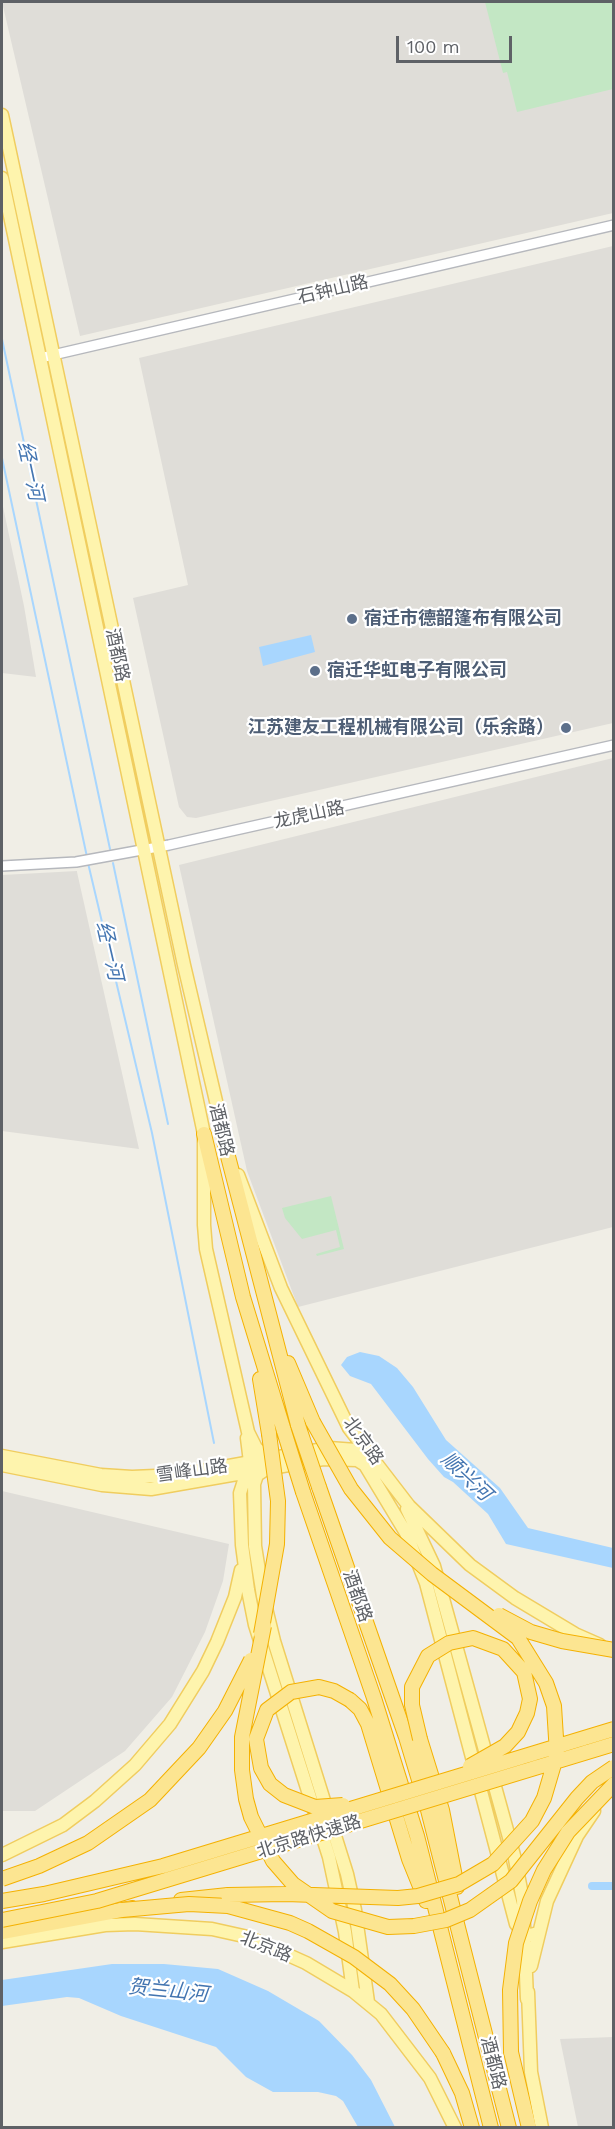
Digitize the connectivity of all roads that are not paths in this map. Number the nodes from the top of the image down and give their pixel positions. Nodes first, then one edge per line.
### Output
1 (2, 115) edge
2 (2, 178) edge
3 (614, 225) edge
4 (53, 356) junction
5 (40, 358) junction
6 (614, 745) edge
7 (159, 847) junction
8 (145, 849) junction
9 (2, 866) edge
10 (204, 1134) junction
11 (224, 1141) junction
12 (243, 1297) junction
13 (265, 1305) junction
14 (244, 1420) junction
15 (349, 1428) junction
16 (356, 1450) junction
17 (2, 1456) edge
18 (345, 1459) junction
19 (268, 1463) junction
20 (379, 1464) junction
21 (2, 1466) edge
22 (247, 1467) junction
23 (231, 1471) junction
24 (395, 1486) junction
25 (242, 1545) junction
26 (471, 1601) junction
27 (264, 1626) junction
28 (614, 1650) edge
29 (614, 1729) edge
30 (614, 1744) edge
31 (614, 1767) edge
32 (428, 1785) junction
33 (614, 1786) edge
34 (384, 1799) junction
35 (2, 1855) edge
36 (2, 1879) edge
37 (2, 1901) edge
38 (122, 1910) junction
39 (2, 1920) edge
40 (2, 1932) edge
41 (538, 1933) junction
42 (524, 1935) junction
43 (2, 1942) edge
44 (353, 1991) junction
45 (527, 1999) junction
46 (368, 2002) junction
47 (455, 2127) edge
48 (472, 2127) edge
49 (484, 2127) edge
50 (491, 2127) edge
51 (509, 2127) edge
52 (516, 2127) edge
53 (529, 2127) edge
54 (542, 2127) edge

1 - 4 main road, 酒都路
2 - 5 main road, 酒都路
3 - 4 street, 石钟山路
4 - 5 street, 石钟山路
4 - 7 main road, 酒都路
5 - 8 main road, 酒都路
6 - 7 street, 龙虎山路
7 - 8 street, 龙虎山路
7 - 11 main road, 酒都路
8 - 9 street, 龙虎山路
8 - 10 main road, 酒都路
10 - 12 highway, 酒都路
10 - 14 main road
11 - 13 highway, 酒都路
11 - 15 main road, 北京路
12 - 27 highway, bridge
12 - 50 highway, 酒都路, bridge
13 - 26 highway, bridge
13 - 51 highway, 酒都路, bridge
14 - 19 main road
14 - 22 main road
14 - 23 main road
15 - 16 main road
15 - 20 main road, 北京路
16 - 18 main road
16 - 19 main road, 雪峰山路
16 - 20 main road, 雪峰山路
17 - 23 main road, 雪峰山路
18 - 19 main road
18 - 42 main road
19 - 22 main road, 雪峰山路
19 - 46 main road
20 - 24 main road, 北京路
21 - 23 main road, 雪峰山路
22 - 23 main road, 雪峰山路
22 - 25 main road
24 - 28 main road, 北京路
24 - 42 main road
25 - 35 main road
25 - 44 main road
26 - 28 highway, bridge
26 - 38 highway, bridge
27 - 31 highway, bridge
27 - 36 highway, bridge
29 - 32 highway, 北京路快速路, bridge
30 - 39 highway, 北京路快速路, bridge
32 - 34 highway, 北京路快速路, bridge
32 - 52 highway, bridge
33 - 41 main road
33 - 53 highway, bridge
34 - 37 highway, 北京路快速路, bridge
34 - 49 highway, bridge
38 - 40 highway
38 - 48 highway, bridge
41 - 42 main road
41 - 45 main road
42 - 45 main road
43 - 44 main road, 北京路
44 - 46 main road, 北京路
45 - 54 main road
46 - 47 main road, 北京路

